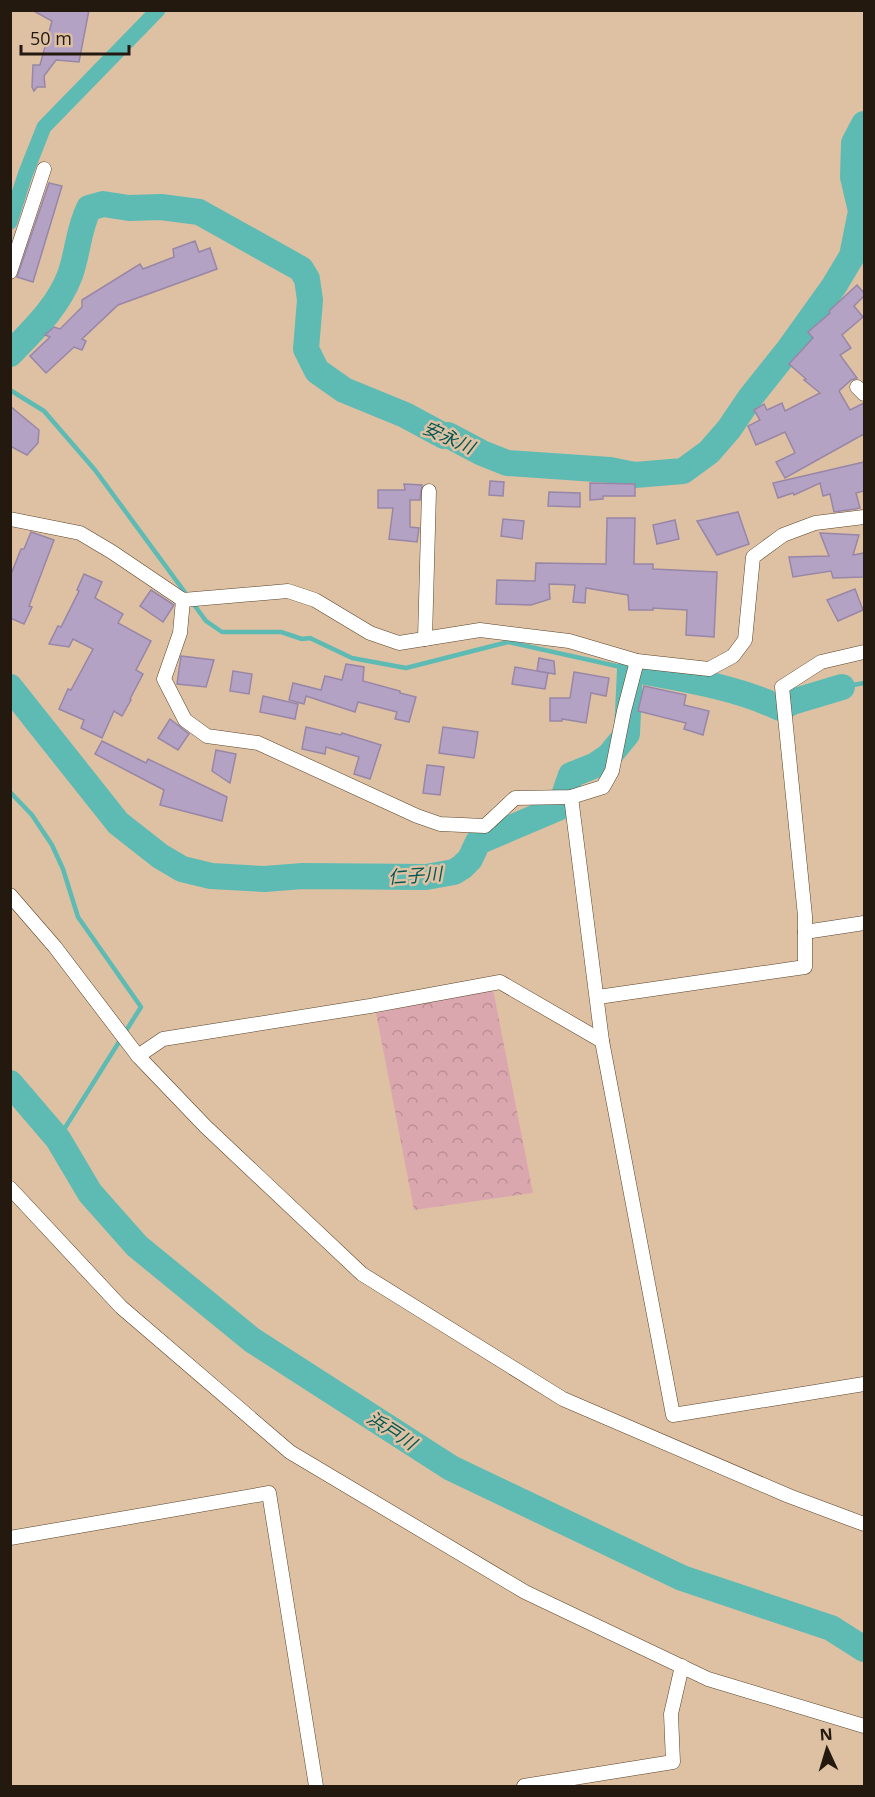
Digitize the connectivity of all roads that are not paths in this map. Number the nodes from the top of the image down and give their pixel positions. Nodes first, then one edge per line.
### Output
1 (44, 169) dead end
2 (10, 272) edge
3 (429, 491) dead end
4 (864, 517) edge
5 (10, 519) edge
6 (183, 600) junction
7 (426, 639) junction
8 (864, 652) edge
9 (637, 661) junction
10 (572, 797) junction
11 (10, 895) edge
12 (864, 923) edge
13 (806, 932) junction
14 (598, 997) junction
15 (602, 1041) junction
16 (138, 1056) junction
17 (10, 1188) edge
18 (864, 1384) edge
19 (864, 1524) edge
20 (10, 1538) edge
21 (682, 1666) junction
22 (864, 1726) edge
23 (316, 1786) edge
24 (524, 1786) edge

1 - 2 street
3 - 7 street
4 - 9 street
5 - 6 street
6 - 7 street
6 - 10 street
7 - 9 street
8 - 13 street
9 - 10 street
10 - 14 street
11 - 16 street
12 - 13 street
13 - 14 street
14 - 15 street
15 - 16 street
15 - 18 street
16 - 19 street
17 - 21 street
20 - 23 street
21 - 22 street
21 - 24 street

